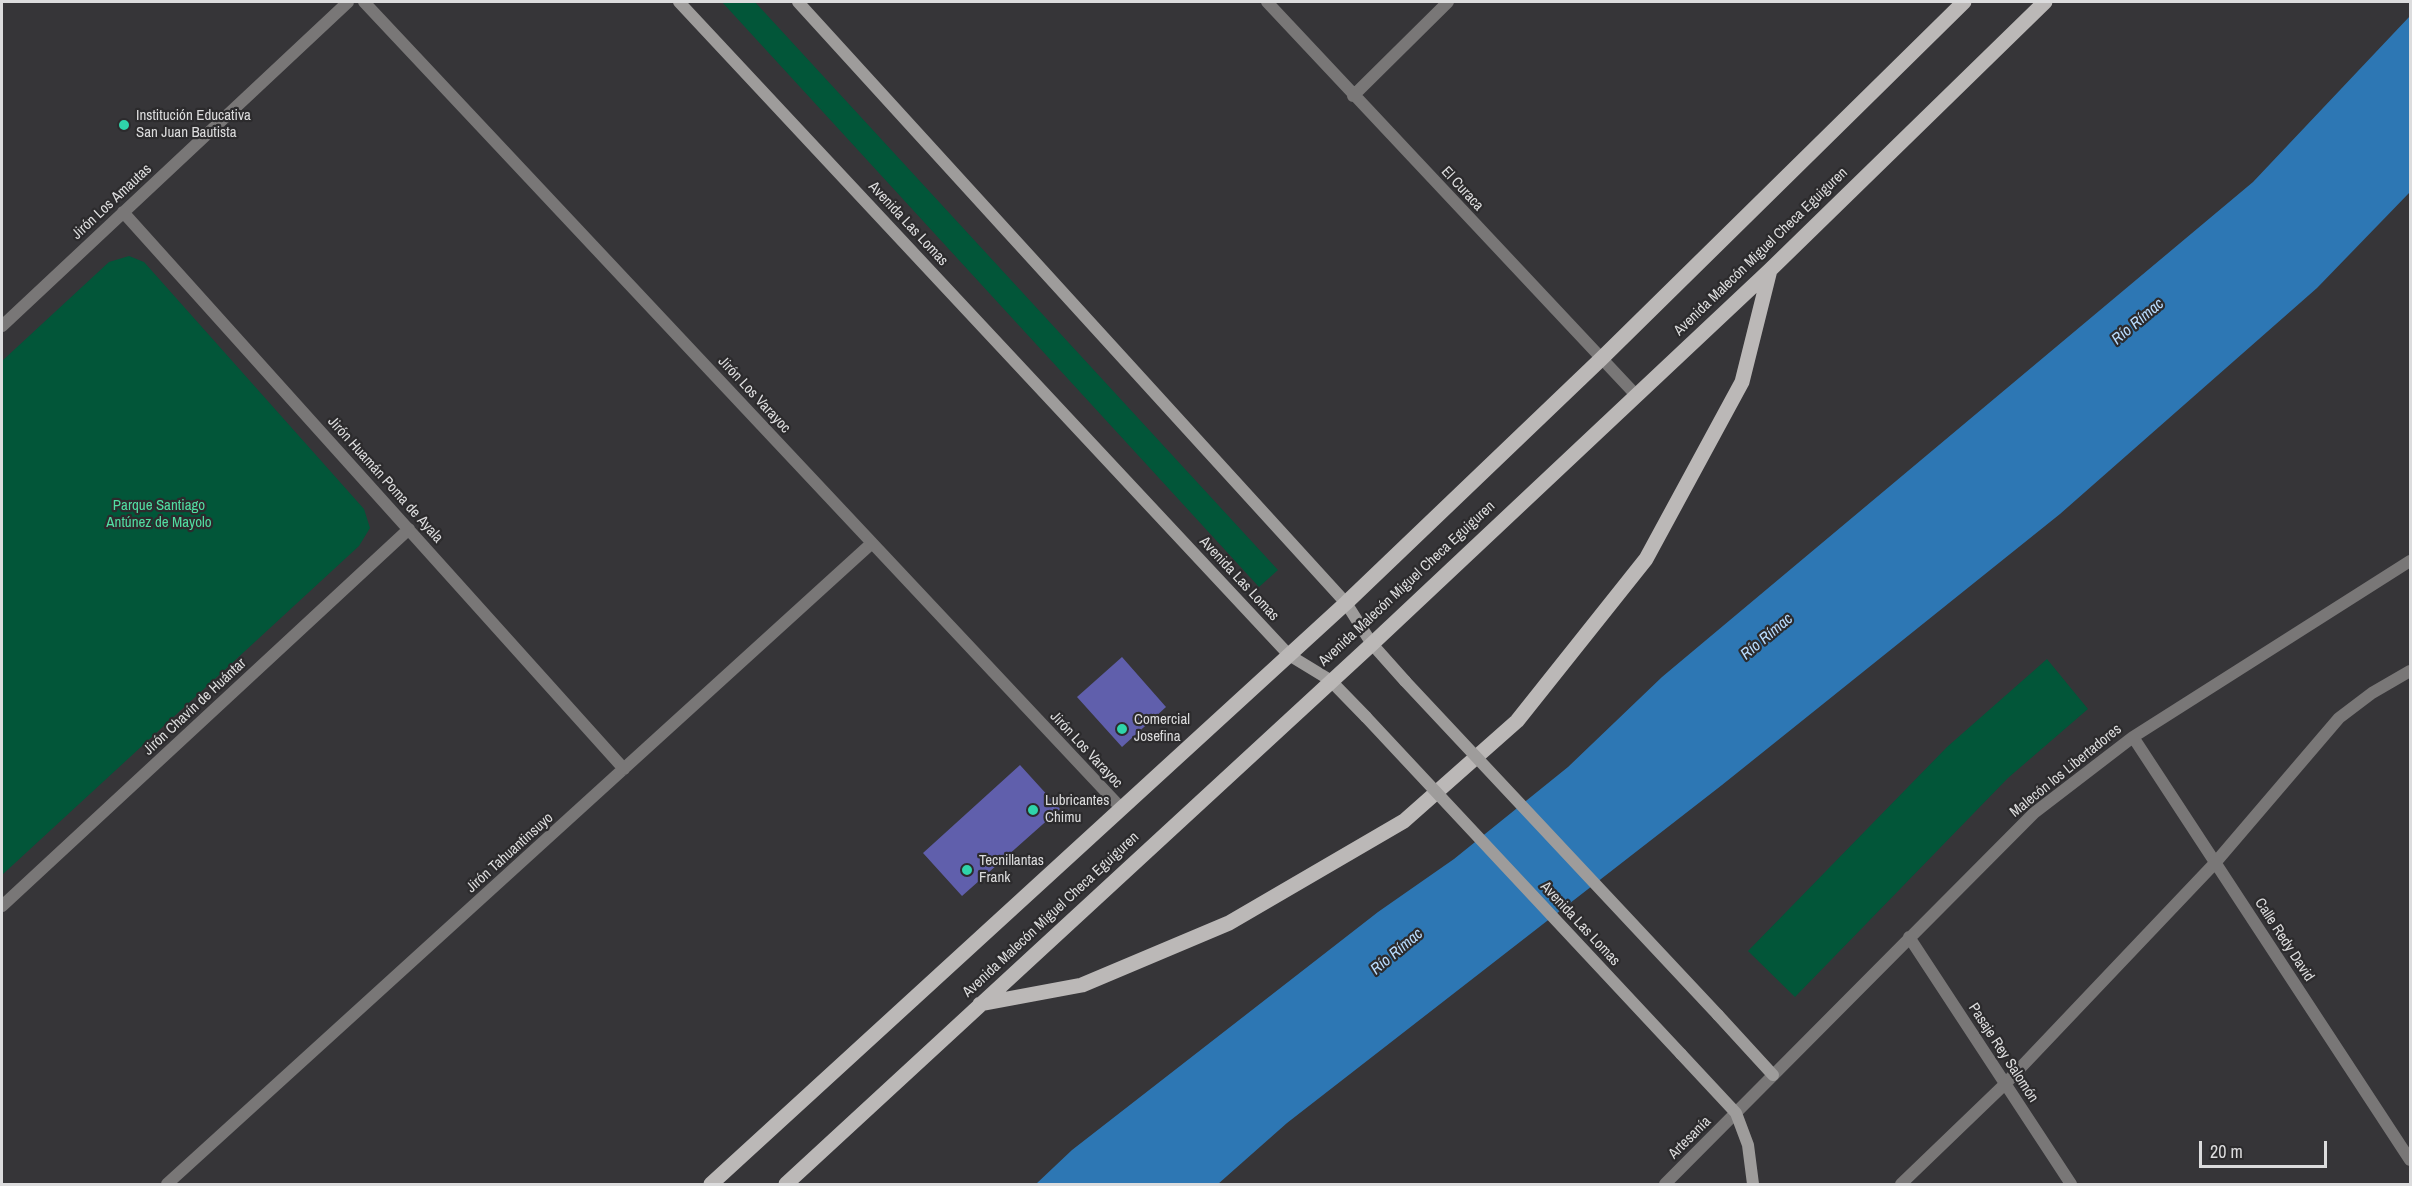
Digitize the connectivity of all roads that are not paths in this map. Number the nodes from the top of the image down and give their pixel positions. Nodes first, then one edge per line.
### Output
1 (348, 2) edge
2 (364, 2) edge
3 (679, 2) edge
4 (798, 2) edge
5 (1267, 2) edge
6 (1448, 2) edge
7 (1964, 2) edge
8 (2045, 2) edge
9 (1353, 96) junction
10 (123, 212) junction
11 (1770, 270) junction
12 (2, 326) edge
13 (1601, 359) junction
14 (1636, 395) junction
15 (409, 529) junction
16 (872, 543) junction
17 (2410, 561) edge
18 (1346, 603) junction
19 (1372, 644) junction
20 (1289, 655) junction
21 (2410, 671) edge
22 (1330, 680) junction
23 (2133, 737) junction
24 (624, 769) junction
25 (1122, 810) junction
26 (2215, 862) junction
27 (2, 906) edge
28 (1909, 937) junction
29 (980, 1004) junction
30 (1773, 1075) junction
31 (2005, 1084) junction
32 (1736, 1113) junction
33 (2410, 1160) edge
34 (167, 1185) edge
35 (711, 1185) edge
36 (786, 1185) edge
37 (1665, 1185) edge
38 (1754, 1185) edge
39 (1901, 1185) edge
40 (2072, 1185) edge

1 - 10 street, Jirón Los Amautas
2 - 16 street, Jirón Los Varayoc
3 - 20 main road, Avenida Las Lomas
4 - 18 main road
5 - 9 street, El Curaca
6 - 9 street
7 - 13 main road, Avenida Malecón Miguel Checa Eguiguren
8 - 11 main road, Avenida Malecón Miguel Checa Eguiguren
9 - 13 street, El Curaca
10 - 12 street, Jirón Los Amautas
10 - 15 street, Jirón Huamán Poma de Ayala
11 - 14 main road, Avenida Malecón Miguel Checa Eguiguren
11 - 29 main road
13 - 14 street, El Curaca
13 - 18 main road, Avenida Malecón Miguel Checa Eguiguren
14 - 19 main road, Avenida Malecón Miguel Checa Eguiguren
15 - 24 street, Jirón Huamán Poma de Ayala
15 - 27 street, Jirón Chavín de Huántar
16 - 24 street, Jirón Tahuantinsuyo
16 - 25 street, Jirón Los Varayoc
17 - 23 street, Malecón los Libertadores
18 - 19 main road
18 - 20 main road, Avenida Malecón Miguel Checa Eguiguren
19 - 22 main road, Avenida Malecón Miguel Checa Eguiguren
19 - 30 main road, bridge
20 - 22 main road, Avenida Las Lomas
20 - 25 main road, Avenida Malecón Miguel Checa Eguiguren
21 - 26 street
22 - 29 main road, Avenida Malecón Miguel Checa Eguiguren
22 - 32 main road, Avenida Las Lomas, bridge
23 - 26 street, Calle Redy David
23 - 28 street, Malecón los Libertadores
24 - 34 street, Jirón Tahuantinsuyo
25 - 35 main road, Avenida Malecón Miguel Checa Eguiguren
26 - 31 street
26 - 33 street, Calle Redy David
28 - 30 street, Malecón los Libertadores
28 - 31 street, Pasaje Rey Salomón
29 - 36 main road, Avenida Malecón Miguel Checa Eguiguren
30 - 32 street, Malecón los Libertadores
31 - 39 street
31 - 40 street, Pasaje Rey Salomón
32 - 37 street, Artesanía
32 - 38 main road, Avenida Las Lomas

